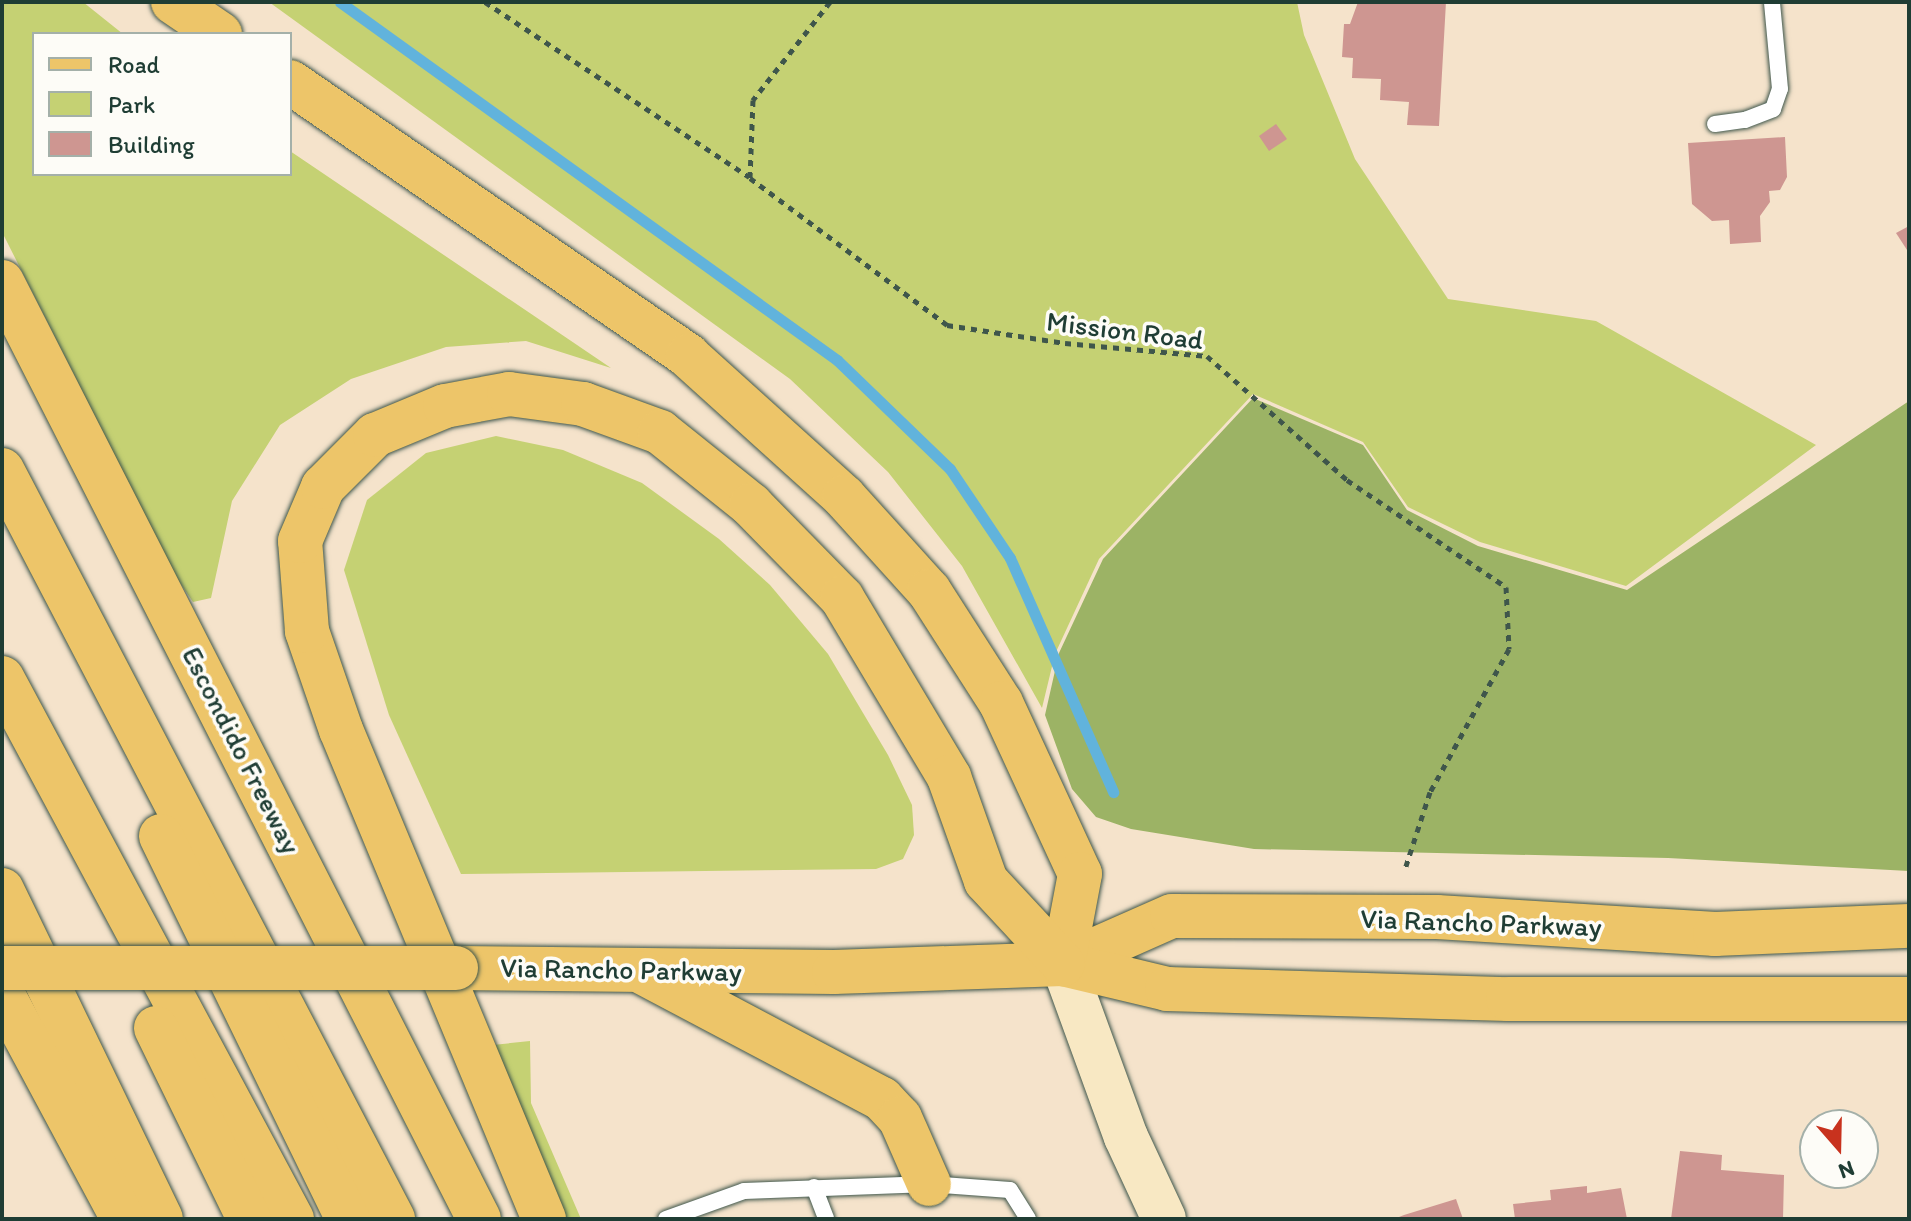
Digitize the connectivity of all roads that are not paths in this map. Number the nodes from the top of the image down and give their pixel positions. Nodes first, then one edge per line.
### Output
1 (173, 2) edge
2 (1772, 2) edge
3 (217, 32) edge
4 (292, 83) edge
5 (1715, 124) dead end
6 (2, 282) edge
7 (2, 470) edge
8 (2, 511) edge
9 (2, 678) edge
10 (2, 700) edge
11 (2, 890) edge
12 (1909, 926) edge
13 (1063, 964) junction
14 (2, 968) edge
15 (635, 968) junction
16 (2, 993) edge
17 (1909, 999) edge
18 (929, 1184) junction
19 (814, 1187) junction
20 (123, 1219) edge
21 (161, 1219) edge
22 (249, 1219) edge
23 (292, 1219) edge
24 (348, 1219) edge
25 (393, 1219) edge
26 (479, 1219) edge
27 (544, 1219) edge
28 (666, 1219) edge
29 (826, 1219) edge
30 (1028, 1219) edge
31 (1164, 1219) edge

1 - 3 main road
2 - 5 lane
4 - 13 main road
6 - 26 main road, Escondido Freeway
7 - 25 main road
8 - 24 main road
9 - 23 main road
10 - 22 main road
11 - 21 main road
12 - 13 main road, Via Rancho Parkway
13 - 15 main road, Via Rancho Parkway
13 - 17 main road, Via Rancho Parkway
13 - 27 main road
13 - 31 main road
14 - 15 main road, Via Rancho Parkway, bridge
15 - 18 main road
16 - 20 main road
18 - 19 lane
18 - 30 lane
19 - 28 lane
19 - 29 lane

